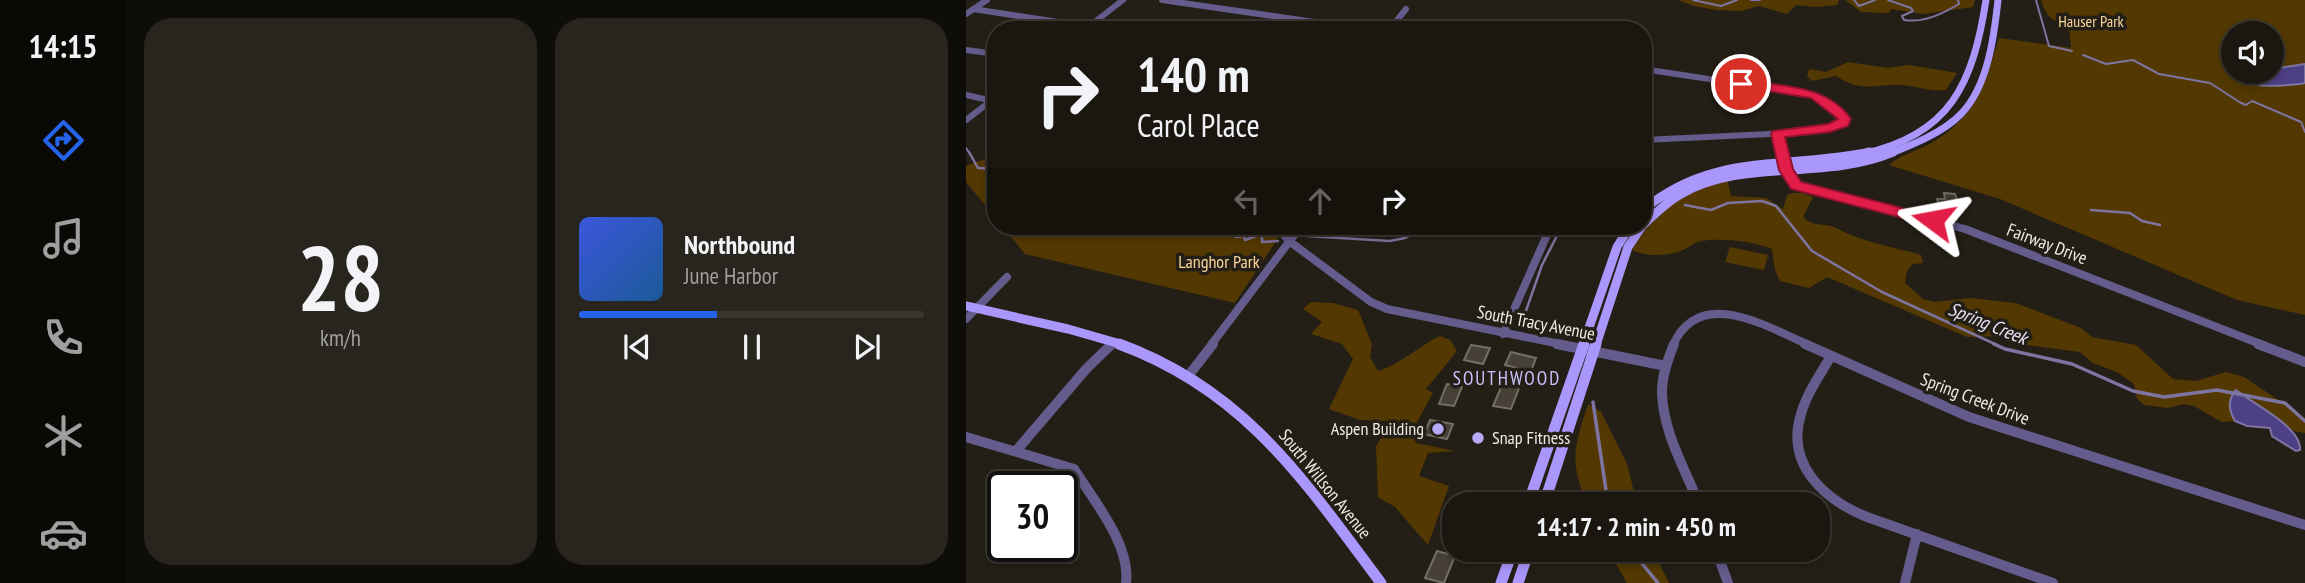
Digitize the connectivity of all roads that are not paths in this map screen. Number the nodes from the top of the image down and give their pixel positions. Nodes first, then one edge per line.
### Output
1 (987, 0) edge
2 (1124, 0) edge
3 (1162, 0) edge
4 (1986, 0) edge
5 (1998, 0) edge
6 (973, 9) junction
7 (1406, 9) dead end
8 (966, 14) edge
9 (1044, 21) edge
10 (1096, 21) edge
11 (1299, 21) edge
12 (1397, 21) edge
13 (966, 50) edge
14 (987, 53) edge
15 (1652, 70) edge
16 (966, 95) edge
17 (987, 99) edge
18 (987, 105) edge
19 (966, 120) edge
20 (1777, 134) junction
21 (1652, 139) edge
22 (1786, 166) junction
23 (1652, 203) edge
24 (1652, 215) edge
25 (1284, 235) edge
26 (1294, 235) edge
27 (1547, 235) edge
28 (1624, 235) edge
29 (1636, 235) edge
30 (1289, 241) junction
31 (1007, 277) dead end
32 (971, 307) edge
33 (966, 319) edge
34 (1503, 334) junction
35 (1113, 342) junction
36 (1587, 351) junction
37 (1831, 356) junction
38 (2305, 362) edge
39 (1666, 366) junction
40 (1189, 375) junction
41 (966, 437) edge
42 (1016, 451) junction
43 (1533, 492) edge
44 (1547, 492) edge
45 (1695, 492) edge
46 (2305, 526) edge
47 (1917, 534) junction
48 (1508, 562) edge
49 (1525, 562) edge
50 (1720, 562) edge
51 (1500, 580) edge
52 (1126, 583) edge
53 (1381, 583) edge
54 (1518, 583) edge
55 (1728, 583) edge
56 (1905, 583) edge
57 (2053, 583) edge

1 - 6 street
2 - 10 street
3 - 11 street
4 - 22 main road
5 - 22 main road
6 - 8 street
6 - 9 street
7 - 12 street
13 - 14 street
15 - 20 street
16 - 17 street
18 - 19 street
20 - 21 street
20 - 22 street
22 - 23 main road
22 - 24 main road
22 - 38 street, Fairway Drive
25 - 30 street, South Tracy Avenue
26 - 30 street
27 - 34 street
28 - 36 main road
29 - 36 main road
30 - 34 street, South Tracy Avenue
30 - 40 street
31 - 32 street
32 - 33 street
32 - 35 main road, South Willson Avenue
34 - 36 street, South Tracy Avenue
35 - 40 main road, South Willson Avenue
35 - 42 street
36 - 39 street, South Tracy Avenue
36 - 43 main road
36 - 44 main road
37 - 39 street, Spring Creek Drive
37 - 46 street, Spring Creek Drive
37 - 47 street
39 - 45 street
40 - 53 main road, South Willson Avenue
41 - 42 street
42 - 52 street
47 - 56 street
47 - 57 street
48 - 51 main road
49 - 54 main road
50 - 55 street

